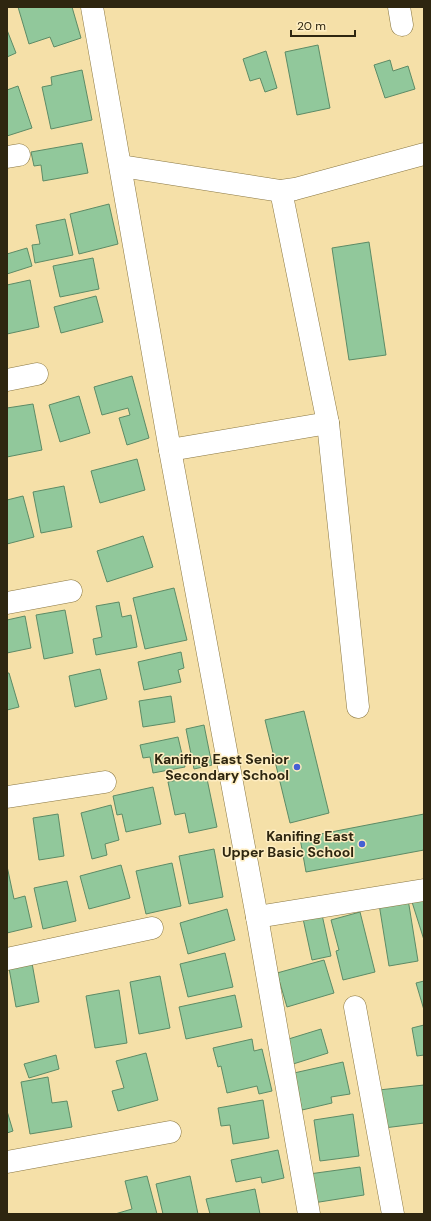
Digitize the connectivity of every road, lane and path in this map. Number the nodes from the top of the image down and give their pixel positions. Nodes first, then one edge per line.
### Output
1 (92, 7) edge
2 (424, 154) edge
3 (121, 166) junction
4 (282, 191) junction
5 (37, 374) dead end
6 (7, 380) edge
7 (328, 423) junction
8 (170, 450) junction
9 (71, 592) dead end
10 (7, 603) edge
11 (358, 707) dead end
12 (105, 782) dead end
13 (7, 797) edge
14 (424, 890) edge
15 (257, 917) junction
16 (152, 928) dead end
17 (7, 958) edge
18 (355, 1007) dead end
19 (170, 1132) dead end
20 (7, 1162) edge
21 (309, 1214) edge
22 (393, 1214) edge

1 - 3 street
2 - 4 street
3 - 4 street
3 - 8 street
4 - 7 street
5 - 6 street
7 - 8 street
7 - 11 street
8 - 15 street
9 - 10 street
12 - 13 street
14 - 15 street
15 - 21 street
16 - 17 street
18 - 22 street
19 - 20 street

